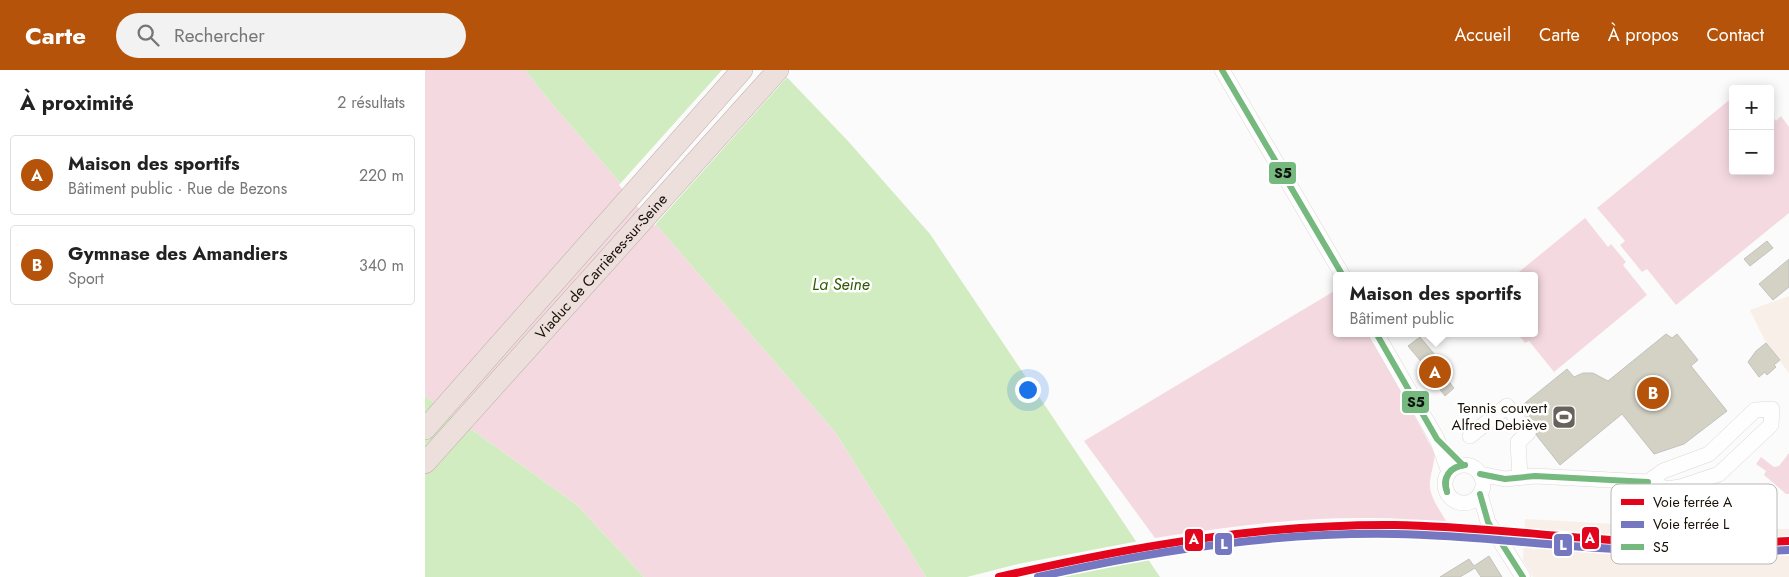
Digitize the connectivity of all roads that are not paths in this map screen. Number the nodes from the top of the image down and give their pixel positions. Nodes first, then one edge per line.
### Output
1 (742, 70) edge
2 (777, 70) edge
3 (1222, 70) edge
4 (1341, 272) edge
5 (1378, 337) edge
6 (425, 428) edge
7 (1470, 436) dead end
8 (1437, 439) junction
9 (425, 463) edge
10 (1463, 465) junction
11 (1449, 472) junction
12 (1520, 477) junction
13 (1648, 482) junction
14 (1653, 484) edge
15 (1691, 484) edge
16 (1481, 486) junction
17 (1463, 503) junction
18 (1488, 522) junction
19 (1523, 577) edge

1 - 6 highway, Viaduc de Carrières-sur-Seine
2 - 9 highway, Viaduc de Carrières-sur-Seine
3 - 4 street
5 - 8 street
7 - 12 street
8 - 10 street
8 - 11 street
10 - 11 street
10 - 16 street
11 - 17 street
12 - 13 street
12 - 16 street
13 - 14 street
13 - 15 street
16 - 17 street
16 - 18 street
17 - 18 street
18 - 19 street

